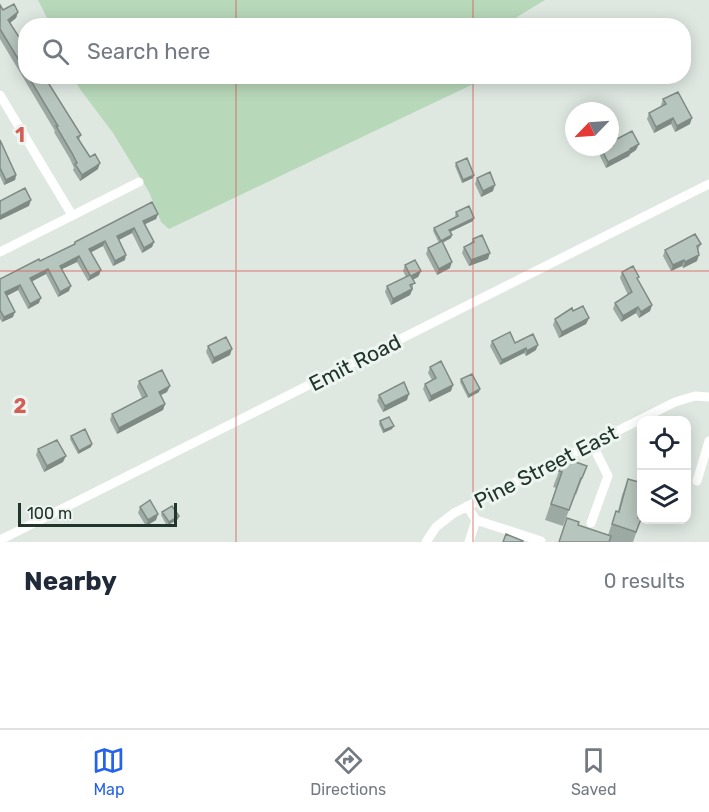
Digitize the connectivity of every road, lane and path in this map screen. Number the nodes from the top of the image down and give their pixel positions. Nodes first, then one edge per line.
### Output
1 (0, 95) edge
2 (139, 182) dead end
3 (709, 184) edge
4 (72, 215) junction
5 (0, 252) edge
6 (709, 397) edge
7 (709, 441) edge
8 (592, 444) junction
9 (697, 481) dead end
10 (467, 506) junction
11 (476, 520) junction
12 (591, 523) dead end
13 (0, 540) edge
14 (541, 541) edge
15 (426, 542) edge
16 (469, 542) edge

1 - 4 street
2 - 4 street
3 - 13 street, Emit Road
4 - 5 street
6 - 8 street, Pine Street East
7 - 9 street
8 - 10 street, Pine Street East
8 - 12 street
10 - 11 street
10 - 15 street, Pine Street East
11 - 14 street
11 - 16 street

